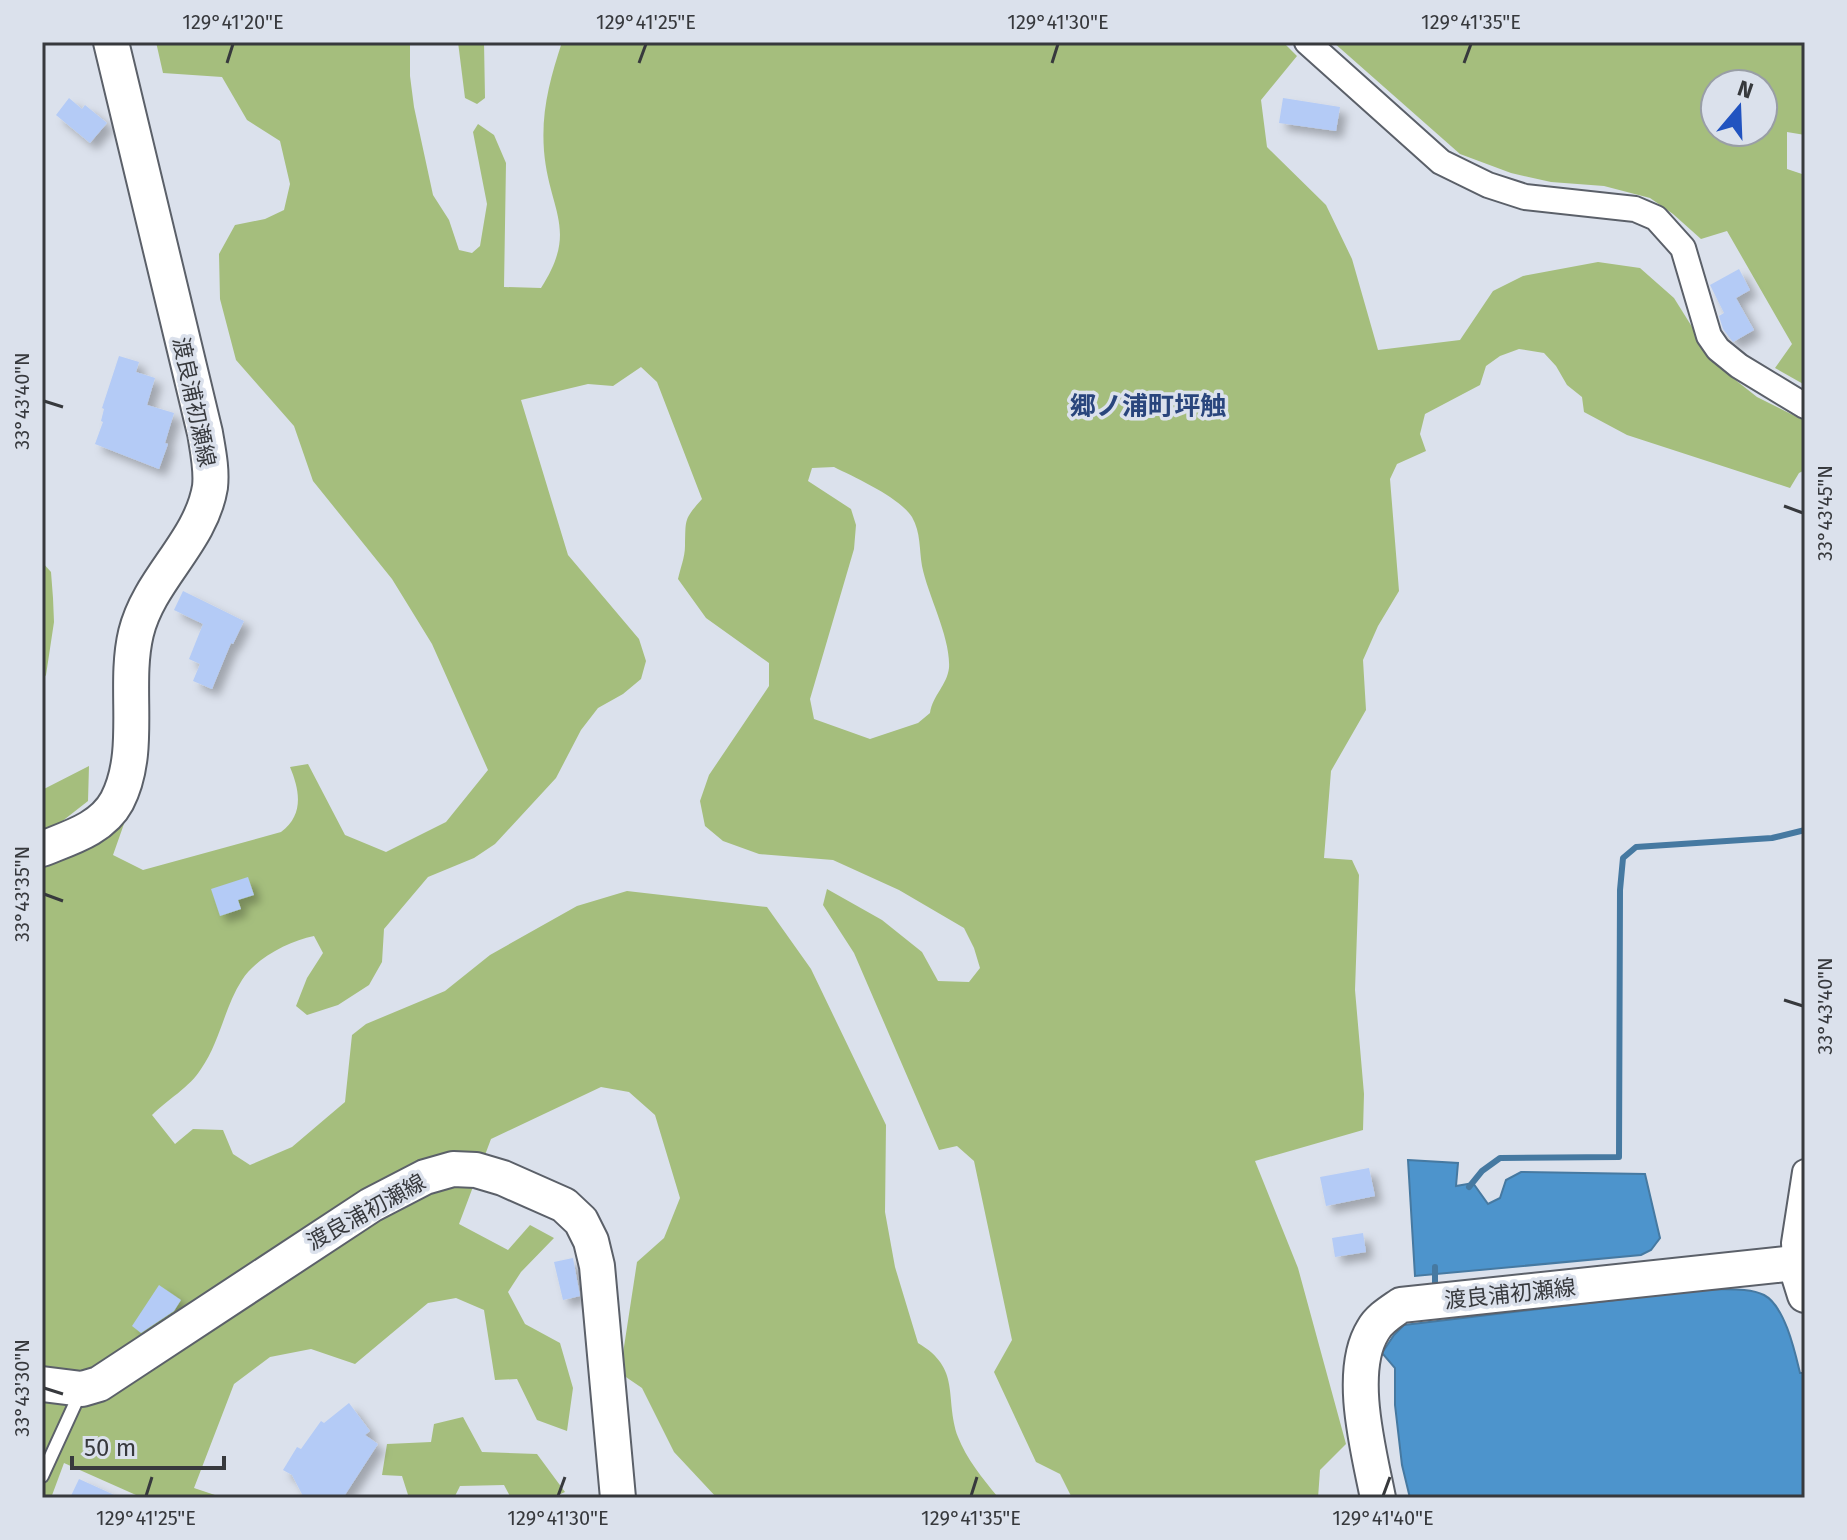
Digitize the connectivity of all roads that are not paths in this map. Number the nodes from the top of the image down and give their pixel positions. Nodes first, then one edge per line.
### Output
1 (111, 42) edge
2 (1307, 42) edge
3 (1805, 406) edge
4 (42, 831) edge
5 (84, 832) junction
6 (42, 849) edge
7 (1805, 1172) edge
8 (1800, 1279) edge
9 (42, 1384) edge
10 (82, 1389) junction
11 (42, 1476) edge
12 (618, 1498) edge
13 (1378, 1498) edge

1 - 5 main road, 渡良浦初瀬線
2 - 3 street
4 - 5 street
5 - 6 main road, 渡良浦初瀬線
7 - 8 street
8 - 13 main road, 渡良浦初瀬線
9 - 10 main road
10 - 11 lane
10 - 12 main road, 渡良浦初瀬線

